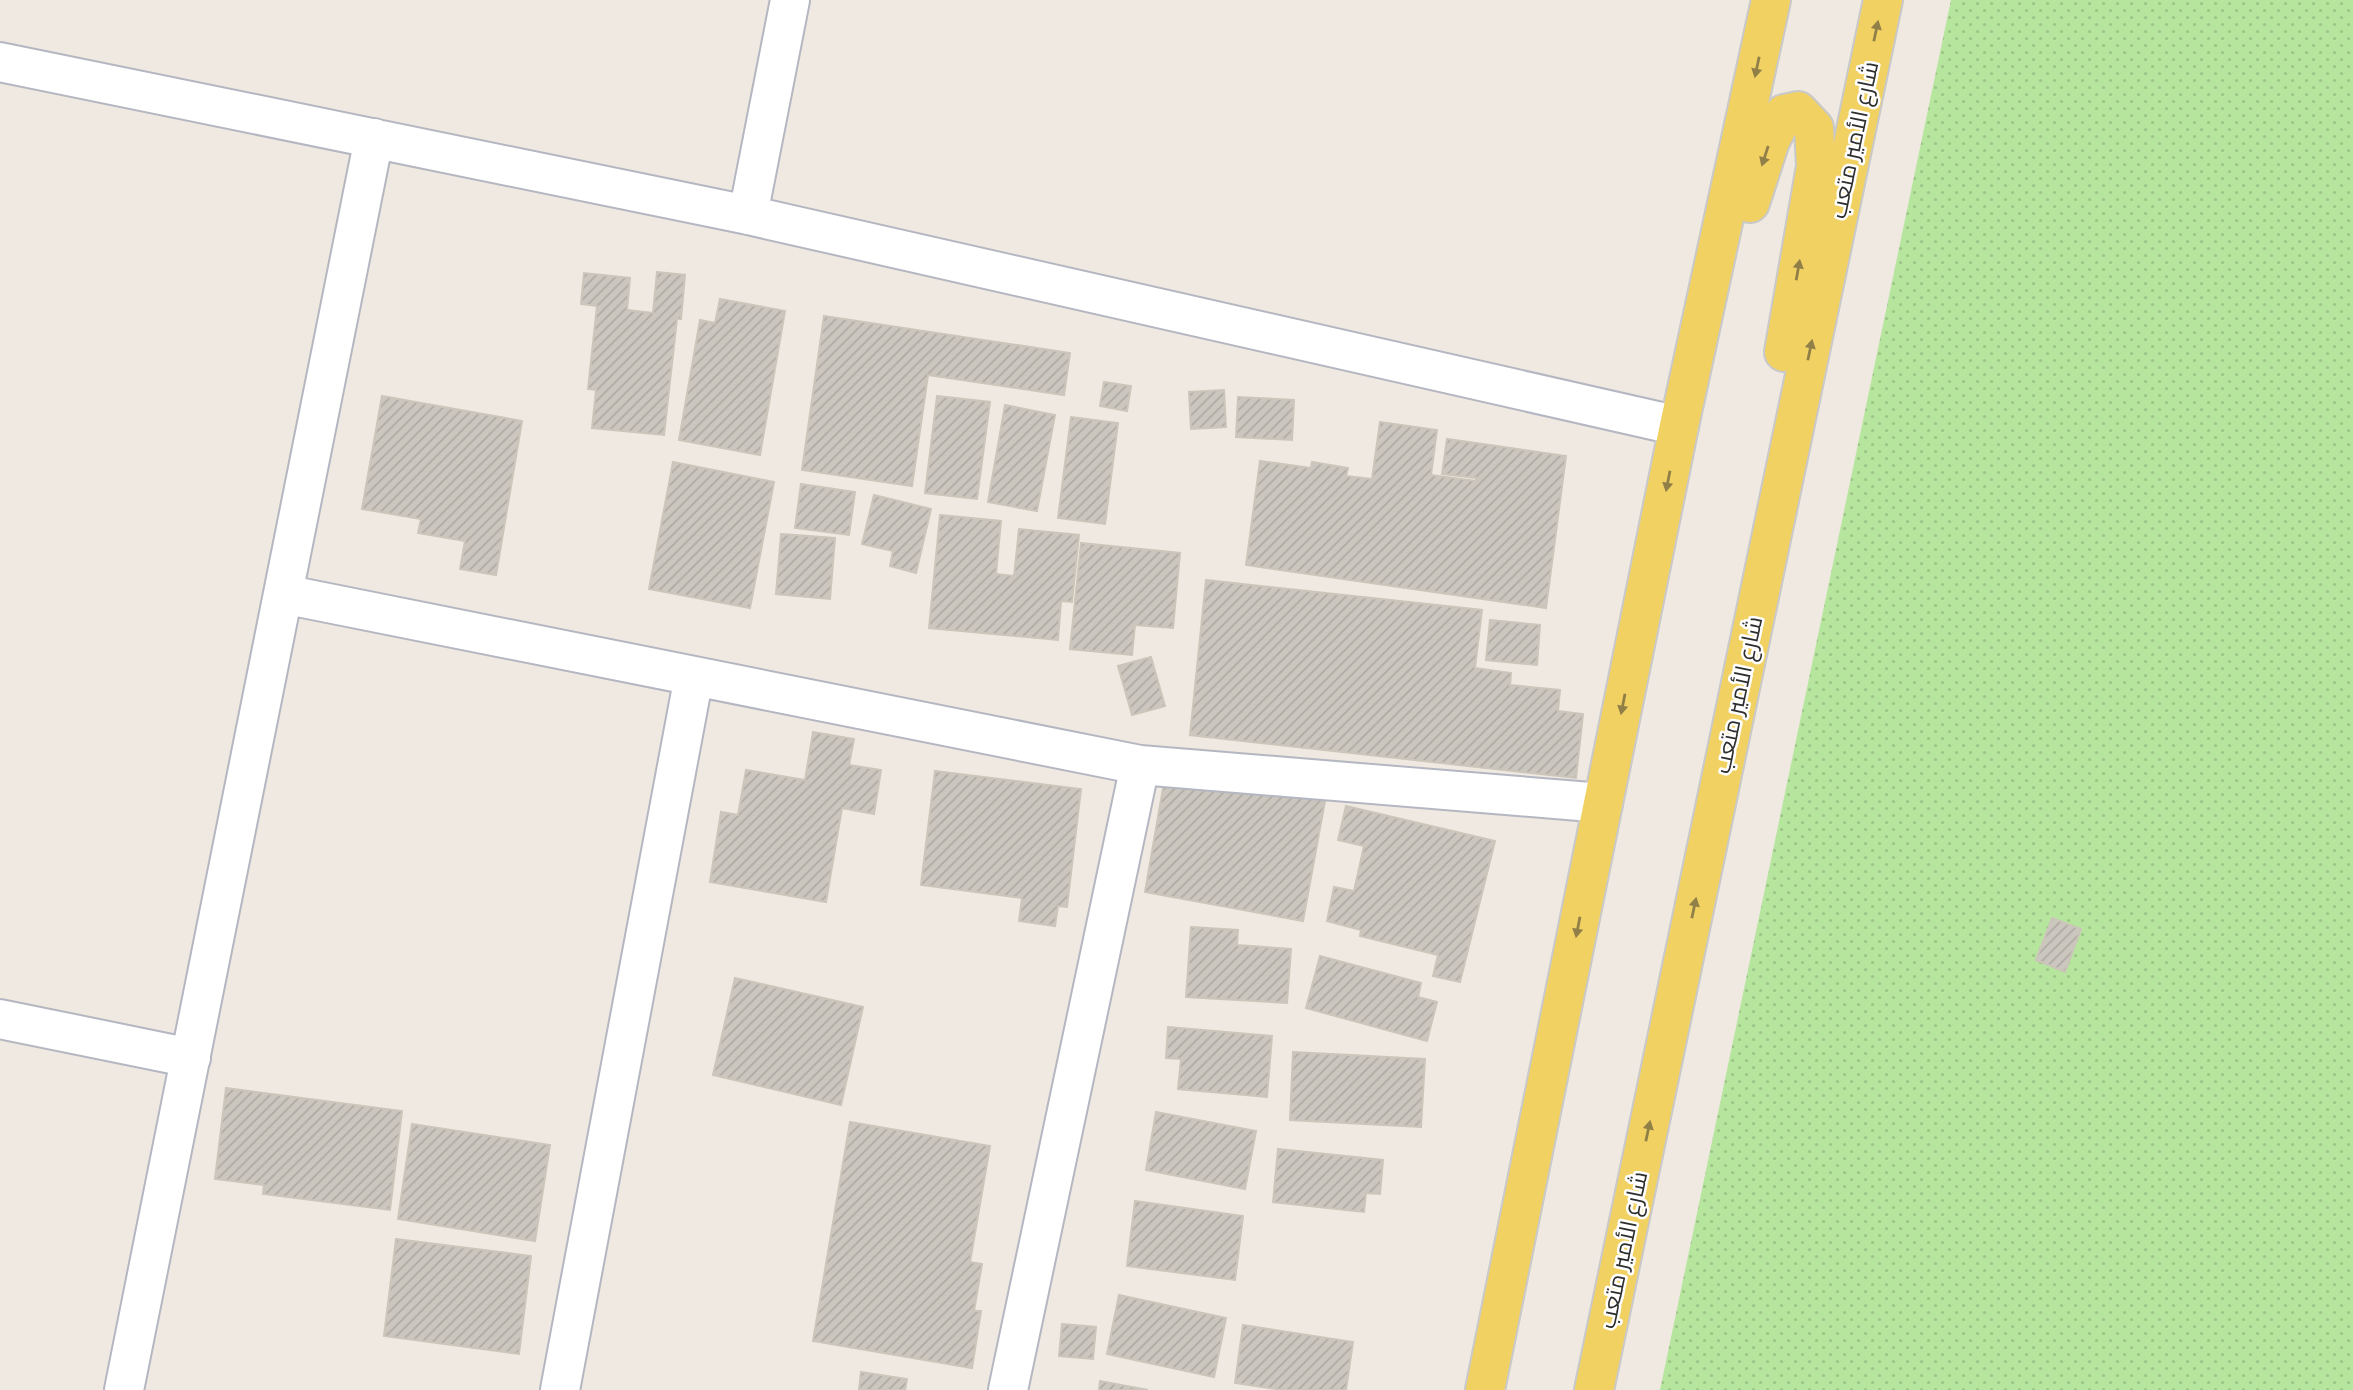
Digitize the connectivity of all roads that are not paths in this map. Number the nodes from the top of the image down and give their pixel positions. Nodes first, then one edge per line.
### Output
1 (790, 0) edge
2 (1771, 0) edge
3 (1883, 0) edge
4 (0, 62) edge
5 (374, 138) junction
6 (748, 215) junction
7 (1679, 426) junction
8 (283, 594) junction
9 (694, 676) junction
10 (1140, 765) junction
11 (1721, 774) junction
12 (1603, 803) junction
13 (0, 1019) edge
14 (191, 1058) junction
15 (124, 1390) edge
16 (560, 1390) edge
17 (1009, 1390) edge
18 (1485, 1390) edge
19 (1594, 1390) edge

1 - 6 street
2 -> 7 main road
11 -> 3 main road, شارع الأمير متعب
4 - 5 street
5 - 6 street
5 - 8 street
6 - 7 street
11 -> 7 main road
7 -> 12 main road
8 - 9 street
8 - 14 street
9 - 10 street
9 - 16 street
10 - 12 street
10 - 17 street
19 -> 11 main road, شارع الأمير متعب
12 -> 18 main road
13 - 14 street
14 - 15 street

